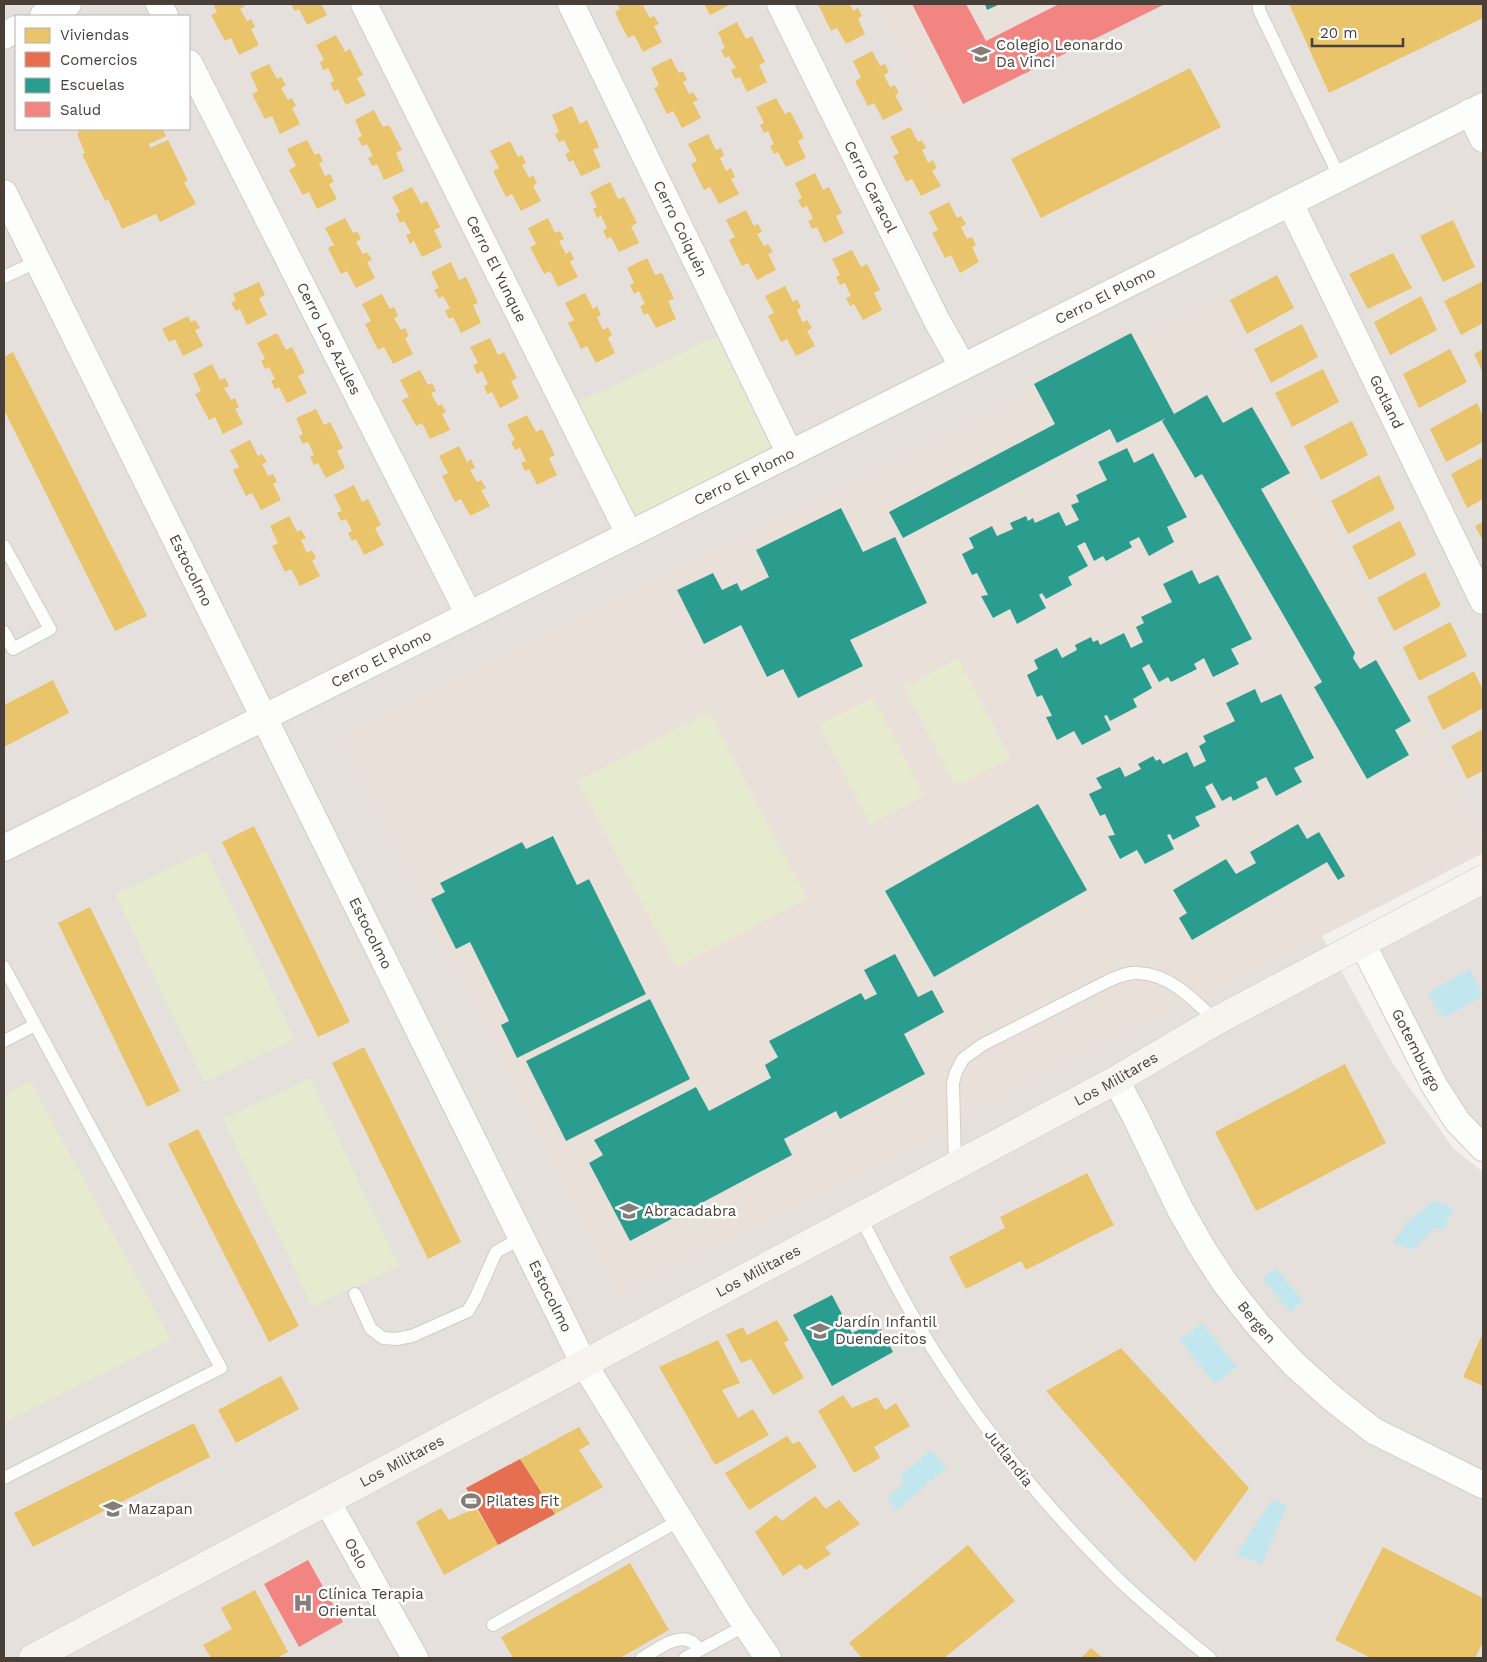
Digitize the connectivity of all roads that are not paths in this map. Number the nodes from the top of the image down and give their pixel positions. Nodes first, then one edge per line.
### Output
1 (68, 4) edge
2 (364, 4) edge
3 (571, 4) edge
4 (780, 4) edge
5 (1259, 4) edge
6 (45, 15) edge
7 (190, 65) edge
8 (1477, 109) edge
9 (1483, 139) edge
10 (1340, 178) junction
11 (4, 193) edge
12 (1290, 203) junction
13 (38, 262) junction
14 (4, 277) edge
15 (963, 367) junction
16 (790, 454) junction
17 (629, 534) junction
18 (4, 546) edge
19 (1483, 602) edge
20 (469, 615) junction
21 (4, 632) edge
22 (8, 651) edge
23 (264, 718) junction
24 (4, 848) edge
25 (1483, 879) edge
26 (1362, 943) junction
27 (4, 967) edge
28 (1216, 1020) junction
29 (35, 1024) dead end
30 (4, 1041) edge
31 (1116, 1080) junction
32 (1483, 1148) edge
33 (955, 1165) junction
34 (860, 1216) junction
35 (521, 1238) junction
36 (355, 1294) dead end
37 (584, 1364) junction
38 (4, 1478) edge
39 (1483, 1485) edge
40 (327, 1501) junction
41 (680, 1520) junction
42 (493, 1625) dead end
43 (746, 1625) junction
44 (700, 1650) junction
45 (33, 1658) edge
46 (415, 1658) edge
47 (642, 1658) edge
48 (686, 1658) edge
49 (768, 1658) edge
50 (1210, 1658) edge

1 - 6 street
2 - 17 street, Cerro El Yunque
3 - 16 street, Cerro Coiquén
4 - 15 street, Cerro Caracol
5 - 10 lane
7 - 20 street, Cerro Los Azules
8 - 9 street
8 - 10 street, Cerro El Plomo
10 - 12 street, Cerro El Plomo
11 - 13 street, Estocolmo
12 - 15 street, Cerro El Plomo
12 - 19 street, Gotland
13 - 14 lane
13 - 23 street, Estocolmo
15 - 16 street, Cerro El Plomo
16 - 17 street, Cerro El Plomo
17 - 20 street, Cerro El Plomo
18 - 22 lane
20 - 23 street, Cerro El Plomo
21 - 22 lane
23 - 24 street, Cerro El Plomo
23 - 35 street, Estocolmo
25 - 26 main road, Los Militares
26 - 28 main road, Los Militares
26 - 32 street, Gotemburgo
27 - 38 lane
28 - 31 main road, Los Militares
28 - 33 lane
29 - 30 lane
31 - 33 main road, Los Militares
31 - 39 street, Bergen
33 - 34 main road, Los Militares
34 - 37 main road, Los Militares
34 - 50 lane, Jutlandia
35 - 36 lane
35 - 37 street, Estocolmo
37 - 40 main road, Los Militares
37 - 41 street, Estocolmo
40 - 45 main road, Los Militares
40 - 46 street, Oslo
41 - 42 lane
41 - 43 street, Estocolmo
43 - 44 lane
43 - 49 street, Estocolmo
44 - 47 lane
44 - 48 lane

